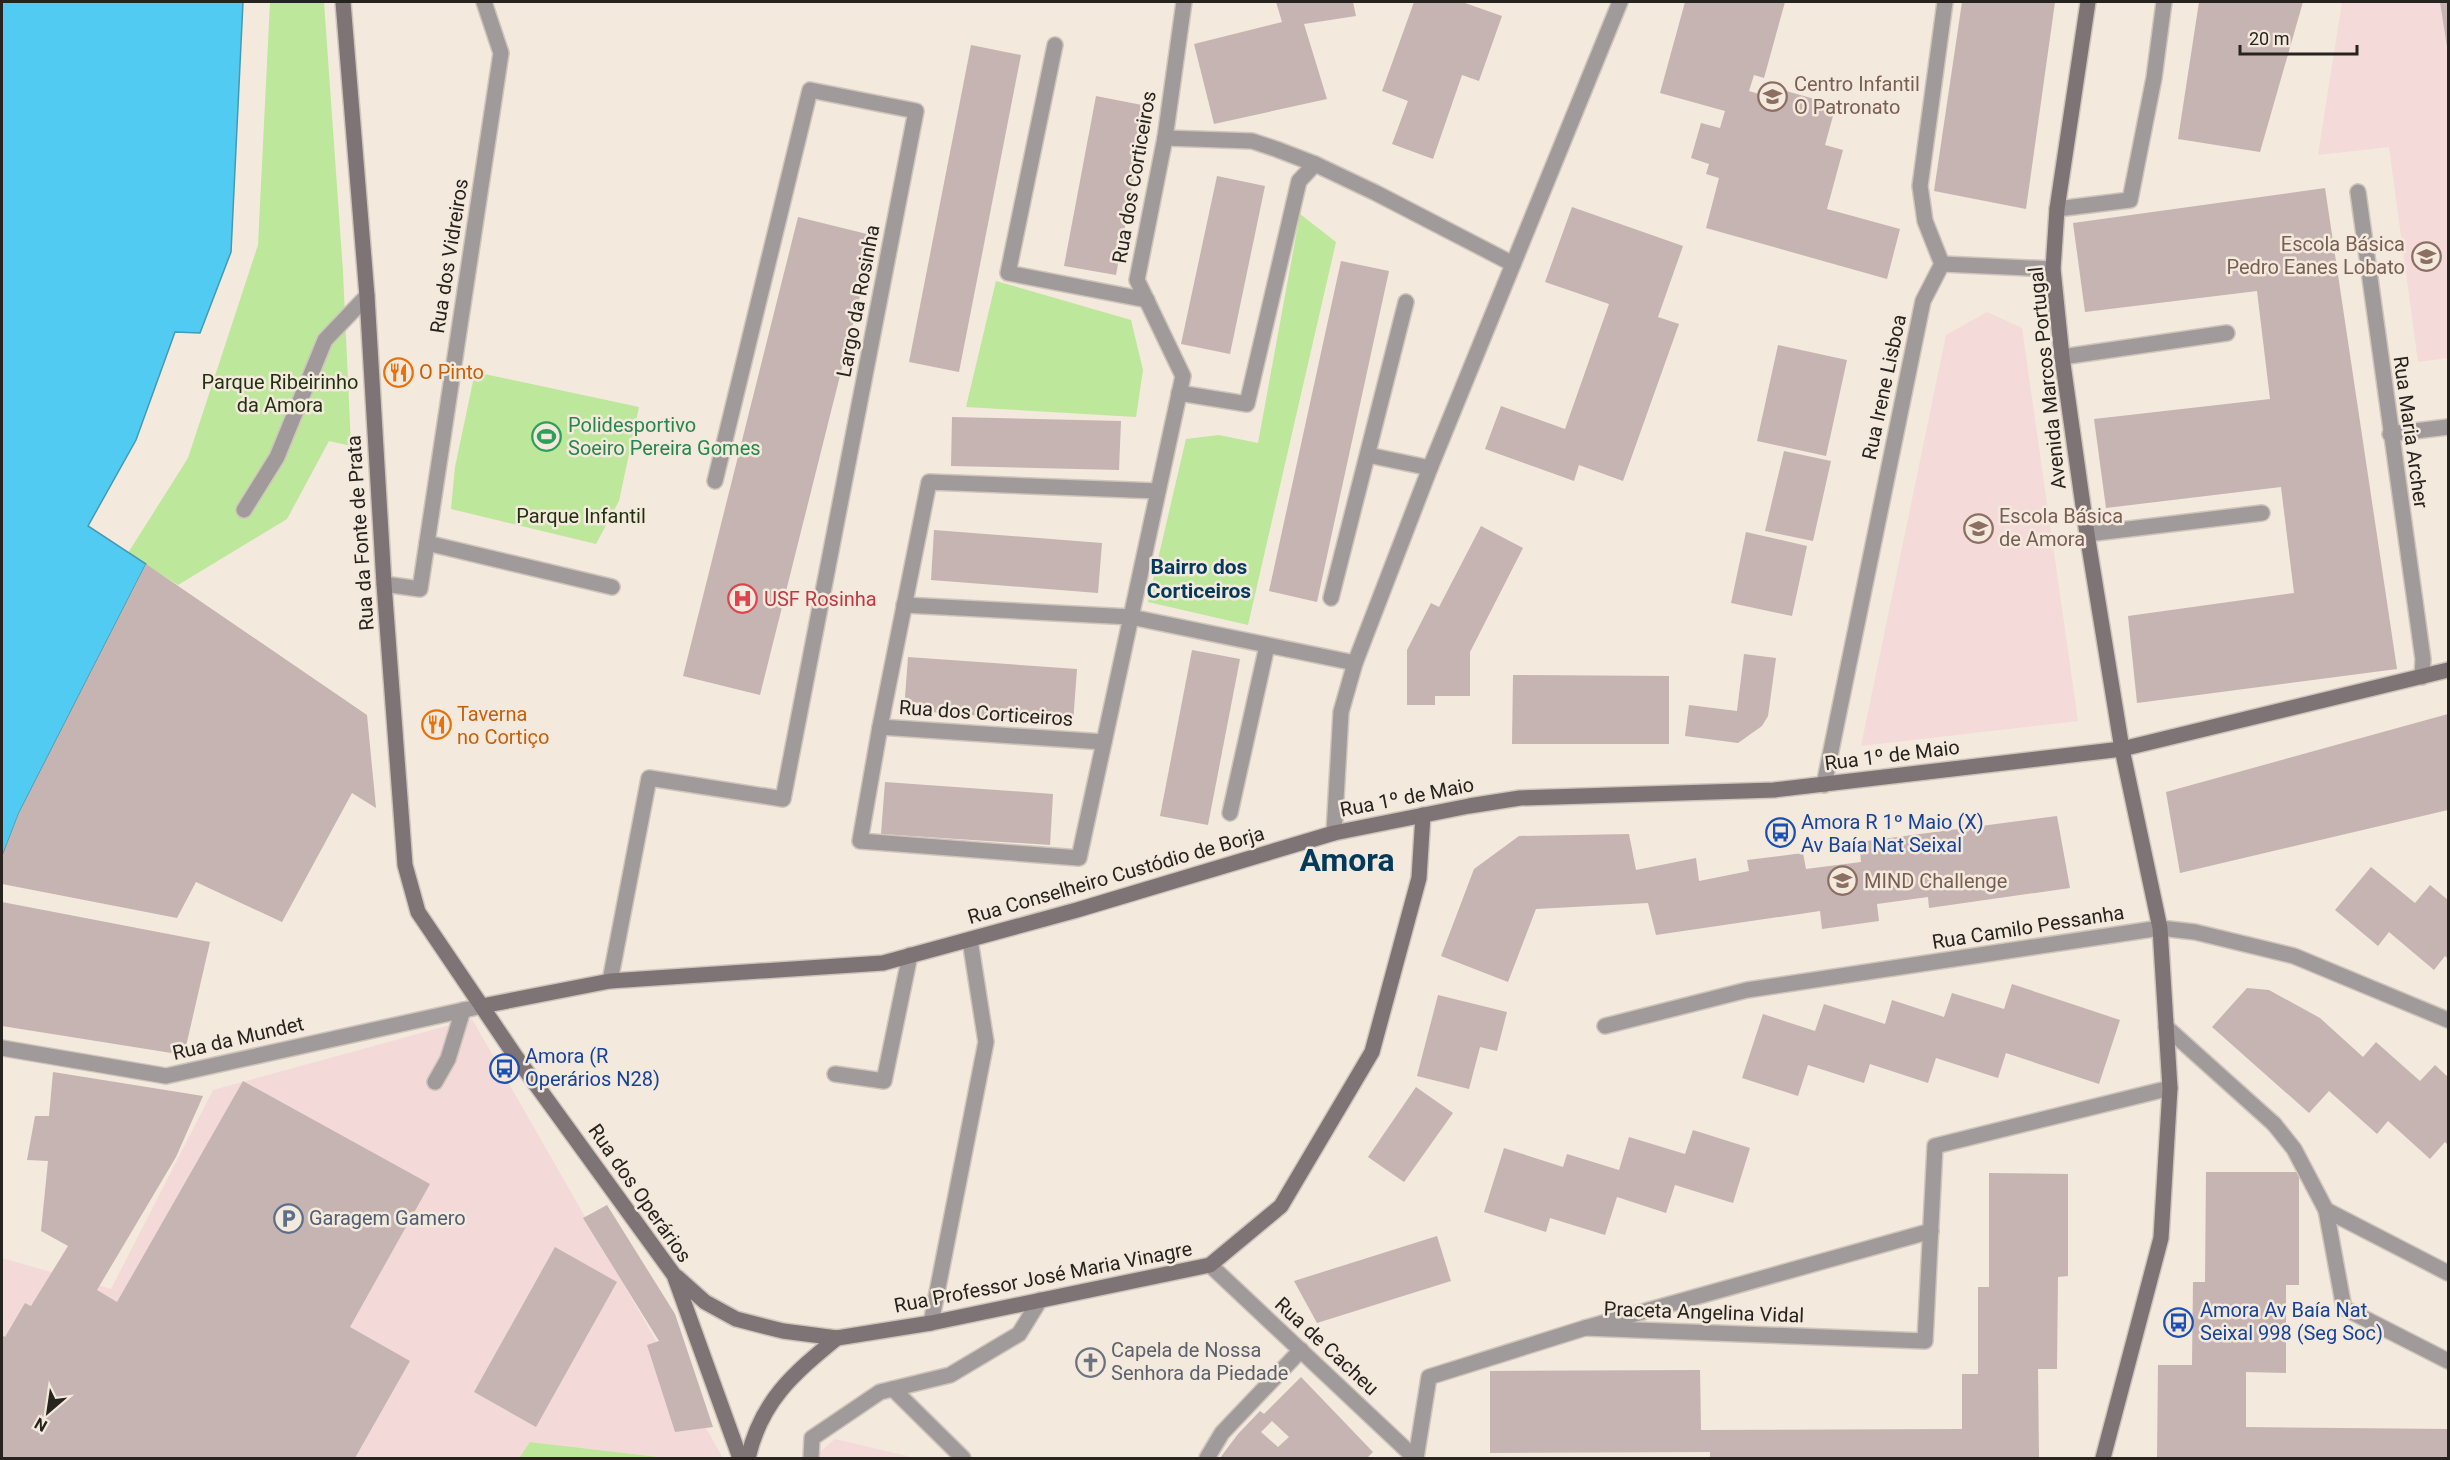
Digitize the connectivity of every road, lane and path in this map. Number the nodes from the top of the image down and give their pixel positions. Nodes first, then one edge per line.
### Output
1 (343, 2) edge
2 (484, 2) edge
3 (1184, 2) edge
4 (1620, 2) edge
5 (1945, 2) edge
6 (2088, 2) edge
7 (2164, 2) edge
8 (1055, 45) dead end
9 (1165, 138) junction
10 (1315, 164) junction
11 (2358, 192) dead end
12 (2057, 209) junction
13 (1513, 264) junction
14 (1942, 264) junction
15 (2053, 269) junction
16 (367, 296) junction
17 (1147, 300) junction
18 (1406, 302) dead end
19 (2227, 333) dead end
20 (2062, 357) junction
21 (1179, 393) junction
22 (2448, 427) edge
23 (2390, 434) junction
24 (1368, 455) junction
25 (1430, 468) junction
26 (715, 481) dead end
27 (1158, 491) junction
28 (244, 510) dead end
29 (2262, 513) dead end
30 (2087, 534) junction
31 (427, 543) junction
32 (384, 584) junction
33 (612, 587) dead end
34 (1331, 598) dead end
35 (904, 605) junction
36 (1131, 617) junction
37 (1267, 646) junction
38 (1355, 663) junction
39 (2448, 669) edge
40 (2422, 677) junction
41 (880, 727) junction
42 (1104, 742) junction
43 (2122, 749) junction
44 (1824, 785) junction
45 (1230, 813) dead end
46 (1423, 815) junction
47 (1334, 833) junction
48 (2160, 928) junction
49 (970, 939) junction
50 (910, 956) junction
51 (610, 981) junction
52 (482, 1005) junction
53 (463, 1010) junction
54 (2448, 1020) edge
55 (1605, 1026) dead end
56 (2166, 1027) junction
57 (2, 1048) edge
58 (835, 1074) dead end
59 (435, 1082) dead end
60 (2170, 1088) junction
61 (2326, 1210) junction
62 (1931, 1231) junction
63 (1210, 1265) junction
64 (2448, 1273) edge
65 (674, 1275) junction
66 (1040, 1300) junction
67 (931, 1323) junction
68 (1586, 1328) junction
69 (837, 1338) junction
70 (1301, 1350) junction
71 (2448, 1361) edge
72 (893, 1389) junction
73 (740, 1458) edge
74 (748, 1458) edge
75 (811, 1458) edge
76 (963, 1458) edge
77 (1207, 1458) edge
78 (1415, 1458) edge
79 (2103, 1458) edge

1 - 16 street, Rua da Fonte de Prata
2 - 31 street, Rua dos Vidreiros
3 - 9 street, Rua dos Corticeiros
4 - 13 street
5 - 14 street
6 - 12 street, Avenida Marcos Portugal
7 - 12 street
8 - 17 street
9 - 10 street
9 - 17 street, Rua dos Corticeiros
10 - 13 street
10 - 21 street
11 - 23 street, Rua Maria Archer
12 - 15 street, Avenida Marcos Portugal
13 - 25 street
14 - 15 street
14 - 44 street, Rua Irene Lisboa
15 - 20 street, Avenida Marcos Portugal
16 - 28 street
16 - 32 street, Rua da Fonte de Prata
17 - 21 street, Rua dos Corticeiros
18 - 24 street
19 - 20 street
20 - 30 street, Avenida Marcos Portugal
21 - 27 street, Rua dos Corticeiros
22 - 23 street
23 - 40 street, Rua Maria Archer
24 - 25 street
24 - 34 street
25 - 38 street
26 - 51 street, Largo da Rosinha
27 - 35 street, Rua dos Corticeiros
27 - 36 street, Rua dos Corticeiros
29 - 30 street
30 - 43 street, Avenida Marcos Portugal
31 - 32 street, Rua dos Vidreiros
31 - 33 street
32 - 52 street, Rua da Fonte de Prata
35 - 36 street
35 - 41 street, Rua dos Corticeiros
36 - 37 street
36 - 42 street, Rua dos Corticeiros
37 - 38 street
37 - 45 street
38 - 47 street
39 - 40 street, Rua 1º de Maio
40 - 43 street, Rua 1º de Maio
41 - 42 street, Rua dos Corticeiros
41 - 42 street, Rua dos Corticeiros
43 - 44 street, Rua 1º de Maio
43 - 48 street, Avenida Marcos Portugal
44 - 46 street, Rua 1º de Maio
46 - 47 street, Rua 1º de Maio
46 - 63 street, Rua Professor José Maria Vinagre
47 - 49 street, Rua Conselheiro Custódio de Borja
48 - 54 street, Rua Camilo Pessanha
48 - 55 street, Rua Camilo Pessanha
48 - 56 street, Avenida Marcos Portugal
49 - 50 street, Rua Conselheiro Custódio de Borja
49 - 67 street
50 - 51 street, Rua Conselheiro Custódio de Borja
50 - 58 street
51 - 52 street, Rua Conselheiro Custódio de Borja
52 - 53 street, Rua da Mundet
52 - 65 street, Rua dos Operários
53 - 57 street, Rua da Mundet
53 - 59 street
56 - 60 street, Avenida Marcos Portugal
56 - 61 street
60 - 62 street, Praceta Angelina Vidal
60 - 79 street, Avenida Marcos Portugal
61 - 64 street
61 - 71 street
62 - 68 street, Praceta Angelina Vidal
62 - 68 street, Praceta Angelina Vidal
63 - 66 street, Rua Professor José Maria Vinagre
63 - 70 street, Rua de Cacheu
65 - 69 street, Rua Professor José Maria Vinagre
65 - 73 street, Rua dos Operários
66 - 67 street, Rua Professor José Maria Vinagre
66 - 72 street
67 - 69 street, Rua Professor José Maria Vinagre
68 - 78 street
69 - 74 street
70 - 77 street
70 - 78 street, Rua de Cacheu
72 - 75 street
72 - 76 street

